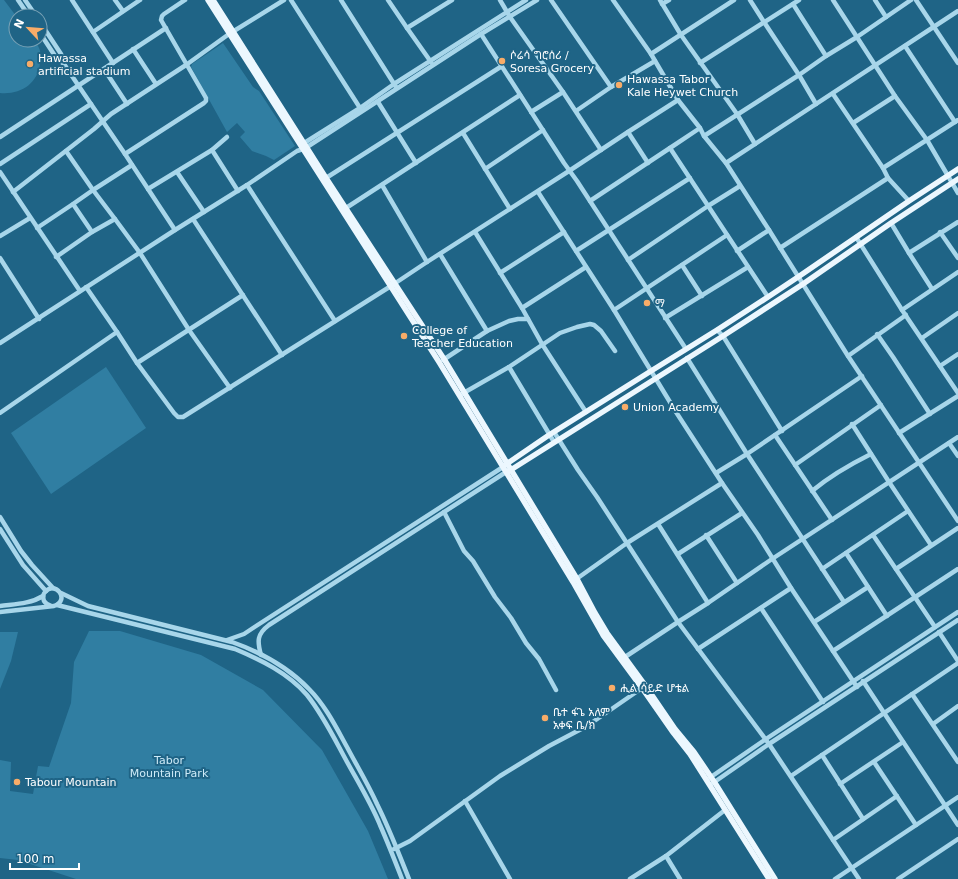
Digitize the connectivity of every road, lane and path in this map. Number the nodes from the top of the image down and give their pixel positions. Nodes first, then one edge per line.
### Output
1 (72, 0) edge
2 (115, 0) edge
3 (140, 0) edge
4 (185, 0) edge
5 (208, 0) edge
6 (213, 0) edge
7 (284, 0) edge
8 (292, 0) edge
9 (341, 0) edge
10 (388, 0) edge
11 (452, 0) edge
12 (500, 0) edge
13 (526, 0) edge
14 (537, 0) edge
15 (551, 0) edge
16 (613, 0) edge
17 (669, 0) edge
18 (734, 0) edge
19 (750, 0) edge
20 (799, 0) edge
21 (833, 0) edge
22 (875, 0) edge
23 (911, 0) edge
24 (916, 0) edge
25 (661, 2) edge
26 (793, 4) junction
27 (958, 11) edge
28 (123, 12) junction
29 (509, 14) junction
30 (886, 17) junction
31 (764, 22) junction
32 (934, 27) junction
33 (166, 28) junction
34 (407, 28) junction
35 (93, 32) junction
36 (232, 32) junction
37 (48, 34) edge
38 (482, 34) junction
39 (681, 35) junction
40 (857, 37) junction
41 (48, 46) edge
42 (905, 46) junction
43 (133, 49) junction
44 (651, 54) junction
45 (826, 56) junction
46 (957, 60) edge
47 (655, 61) junction
48 (431, 62) junction
49 (113, 63) junction
50 (700, 63) junction
51 (64, 64) junction
52 (186, 65) junction
53 (876, 65) junction
54 (502, 66) junction
55 (104, 69) junction
56 (799, 75) junction
57 (156, 84) junction
58 (394, 84) junction
59 (78, 85) junction
60 (611, 87) junction
61 (397, 89) junction
62 (563, 92) junction
63 (833, 94) junction
64 (520, 95) junction
65 (895, 96) junction
66 (678, 100) junction
67 (378, 102) junction
68 (91, 104) junction
69 (127, 104) junction
70 (816, 104) junction
71 (360, 108) junction
72 (576, 111) junction
73 (531, 112) junction
74 (737, 114) junction
75 (103, 121) junction
76 (956, 121) edge
77 (853, 123) junction
78 (700, 128) junction
79 (543, 130) junction
80 (628, 132) junction
81 (397, 133) junction
82 (463, 133) junction
83 (704, 136) junction
84 (0, 137) edge
85 (227, 137) dead end
86 (927, 140) junction
87 (755, 144) junction
88 (303, 146) junction
89 (670, 148) junction
90 (212, 150) junction
91 (601, 150) junction
92 (66, 151) junction
93 (126, 154) junction
94 (416, 163) junction
95 (648, 163) junction
96 (726, 163) junction
97 (0, 164) edge
98 (132, 165) junction
99 (883, 168) junction
100 (485, 169) junction
101 (958, 169) edge
102 (569, 171) junction
103 (0, 172) edge
104 (177, 172) junction
105 (948, 176) junction
106 (326, 178) junction
107 (690, 178) junction
108 (888, 178) junction
109 (958, 179) edge
110 (952, 183) junction
111 (247, 185) junction
112 (382, 185) junction
113 (740, 186) junction
114 (148, 189) junction
115 (93, 190) junction
116 (238, 191) junction
117 (13, 192) junction
118 (538, 192) junction
119 (958, 193) edge
120 (590, 201) junction
121 (909, 201) junction
122 (73, 204) junction
123 (708, 206) junction
124 (346, 208) junction
125 (510, 209) junction
126 (204, 212) junction
127 (30, 218) junction
128 (193, 218) junction
129 (116, 219) junction
130 (958, 222) edge
131 (891, 223) junction
132 (37, 228) junction
133 (175, 230) junction
134 (769, 230) junction
135 (609, 231) junction
136 (92, 232) junction
137 (475, 232) junction
138 (564, 232) junction
139 (940, 232) junction
140 (727, 235) junction
141 (0, 236) edge
142 (856, 237) junction
143 (861, 244) junction
144 (780, 248) junction
145 (576, 251) junction
146 (737, 251) junction
147 (140, 253) junction
148 (909, 253) junction
149 (440, 254) junction
150 (56, 257) junction
151 (0, 258) edge
152 (958, 258) edge
153 (628, 260) junction
154 (427, 262) junction
155 (682, 265) junction
156 (586, 267) junction
157 (748, 267) junction
158 (958, 272) edge
159 (500, 273) junction
160 (798, 277) junction
161 (803, 284) junction
162 (393, 285) junction
163 (86, 287) junction
164 (646, 289) junction
165 (932, 289) junction
166 (80, 291) junction
167 (243, 295) junction
168 (702, 296) junction
169 (768, 297) junction
170 (522, 308) junction
171 (614, 310) junction
172 (902, 310) junction
173 (958, 313) edge
174 (906, 315) junction
175 (665, 318) junction
176 (39, 319) junction
177 (528, 319) junction
178 (335, 321) junction
179 (189, 330) junction
180 (717, 330) junction
181 (487, 331) junction
182 (117, 332) junction
183 (877, 334) junction
184 (723, 336) junction
185 (922, 338) junction
186 (1, 341) edge
187 (542, 344) junction
188 (686, 349) junction
189 (615, 351) dead end
190 (958, 354) edge
191 (282, 355) junction
192 (848, 356) junction
193 (687, 358) junction
194 (442, 360) junction
195 (137, 363) junction
196 (940, 366) junction
197 (509, 367) junction
198 (651, 371) junction
199 (862, 376) junction
200 (655, 379) junction
201 (230, 388) junction
202 (462, 394) junction
203 (958, 394) edge
204 (881, 405) junction
205 (586, 412) junction
206 (0, 413) edge
207 (930, 414) junction
208 (852, 424) junction
209 (782, 431) junction
210 (900, 433) junction
211 (551, 434) junction
212 (775, 435) junction
213 (958, 436) edge
214 (556, 441) junction
215 (949, 443) junction
216 (747, 454) junction
217 (871, 454) junction
218 (958, 456) edge
219 (919, 462) junction
220 (505, 465) junction
221 (795, 465) junction
222 (509, 471) junction
223 (716, 473) junction
224 (888, 482) junction
225 (722, 483) junction
226 (812, 491) junction
227 (908, 511) junction
228 (444, 512) junction
229 (742, 512) junction
230 (0, 517) edge
231 (832, 520) junction
232 (958, 521) edge
233 (658, 524) junction
234 (958, 528) edge
235 (0, 529) edge
236 (873, 535) junction
237 (706, 536) junction
238 (802, 539) junction
239 (627, 543) junction
240 (931, 545) junction
241 (846, 553) junction
242 (678, 554) junction
243 (772, 559) junction
244 (822, 569) junction
245 (896, 569) junction
246 (958, 569) edge
247 (575, 581) junction
248 (737, 583) junction
249 (868, 587) junction
250 (53, 588) junction
251 (791, 588) junction
252 (45, 593) junction
253 (60, 593) junction
254 (915, 598) junction
255 (844, 602) junction
256 (708, 603) junction
257 (57, 605) junction
258 (0, 606) edge
259 (51, 606) junction
260 (284, 608) junction
261 (761, 608) junction
262 (0, 612) edge
263 (289, 612) junction
264 (958, 612) edge
265 (886, 616) junction
266 (958, 620) edge
267 (678, 622) junction
268 (814, 622) junction
269 (935, 627) junction
270 (939, 632) junction
271 (227, 640) junction
272 (698, 650) junction
273 (833, 651) junction
274 (261, 655) junction
275 (625, 657) junction
276 (958, 662) edge
277 (861, 677) junction
278 (853, 682) junction
279 (864, 682) junction
280 (857, 687) junction
281 (642, 688) junction
282 (556, 690) dead end
283 (912, 694) junction
284 (823, 702) junction
285 (958, 706) edge
286 (884, 713) junction
287 (933, 724) junction
288 (766, 739) junction
289 (903, 742) junction
290 (769, 744) junction
291 (822, 755) junction
292 (956, 756) edge
293 (874, 762) junction
294 (958, 762) edge
295 (791, 776) junction
296 (711, 781) junction
297 (840, 784) junction
298 (368, 787) junction
299 (363, 790) junction
300 (897, 796) junction
301 (958, 797) edge
302 (465, 801) junction
303 (946, 805) junction
304 (725, 810) junction
305 (863, 819) junction
306 (916, 825) junction
307 (958, 825) edge
308 (958, 839) edge
309 (833, 840) junction
310 (396, 848) junction
311 (391, 850) junction
312 (666, 856) junction
313 (852, 868) junction
314 (901, 878) edge
315 (402, 879) edge
316 (409, 879) edge
317 (510, 879) edge
318 (630, 879) edge
319 (680, 879) edge
320 (769, 879) edge
321 (775, 879) edge
322 (835, 879) edge
323 (859, 879) edge

1 - 35 street
2 - 28 street
3 - 28 street
4 - 33 street
5 - 36 main road
6 - 36 main road
7 - 36 street
8 - 71 street
9 - 58 street
10 - 34 street
11 - 34 street
12 - 29 street
13 - 29 street
14 - 29 street
15 - 60 street
16 - 44 street
17 - 25 street
18 - 39 street
19 - 31 street
20 - 26 street
21 - 40 street
22 - 30 street
23 - 30 street
24 - 32 street
25 - 39 street
26 - 31 street
26 - 45 street
27 - 32 street
28 - 35 street
29 - 38 street
29 - 48 street
29 - 62 street
30 - 40 street
31 - 50 street
31 - 56 street
32 - 42 street
32 - 46 street
33 - 43 street
33 - 52 street
34 - 48 street
35 - 49 street
36 - 52 street
36 - 88 main road
37 - 51 street
38 - 54 street
38 - 61 street
39 - 44 street
39 - 50 street
40 - 45 street
40 - 53 street
41 - 51 street
42 - 53 street
42 - 76 street
43 - 49 street
43 - 57 street
44 - 47 street
45 - 56 street
47 - 60 street
47 - 66 street
48 - 58 street
49 - 55 street
50 - 74 street
51 - 59 street
52 - 57 street
52 - 93 street
53 - 63 street
53 - 65 street
54 - 64 street
54 - 81 street
55 - 59 street
55 - 69 street
56 - 70 street
56 - 74 street
57 - 69 street
58 - 61 street
58 - 71 street
59 - 68 street
59 - 84 street
60 - 72 street
61 - 67 street
62 - 72 street
62 - 73 street
63 - 70 street
63 - 77 street
64 - 73 street
64 - 82 street
65 - 77 street
65 - 86 street
66 - 78 street
66 - 80 street
67 - 81 street
67 - 88 street
68 - 75 street
68 - 97 street
69 - 75 street
70 - 87 street
71 - 88 street
72 - 91 street
73 - 79 street
74 - 83 street
74 - 87 street
75 - 92 street
75 - 93 street
76 - 86 street
77 - 99 street
78 - 83 street
78 - 89 street
79 - 100 street
79 - 102 street
80 - 91 street
80 - 95 street
81 - 94 street
81 - 106 street
82 - 94 street
82 - 100 street
83 - 96 street
85 - 90 street
86 - 99 street
86 - 105 street
87 - 96 street
88 - 106 main road
88 - 111 street
88 - 162 main road
89 - 95 street
89 - 107 street
90 - 104 street
90 - 116 street
91 - 102 street
92 - 115 street
92 - 117 street
93 - 98 street
94 - 112 street
95 - 120 street
96 - 113 street
98 - 114 street
98 - 115 street
99 - 108 street
100 - 125 street
101 - 105 main road
102 - 118 street
102 - 120 street
103 - 117 street
104 - 114 street
104 - 126 street
105 - 110 street
105 - 121 main road
106 - 124 main road
107 - 123 street
107 - 135 street
108 - 121 street
108 - 144 street
109 - 110 main road
110 - 119 street
110 - 131 main road
111 - 116 street
111 - 178 street
112 - 124 street
112 - 154 street
113 - 123 street
113 - 134 street
114 - 133 street
115 - 122 street
115 - 129 street
116 - 126 street
117 - 127 street
118 - 125 street
118 - 138 street
120 - 135 street
121 - 142 main road
122 - 132 street
122 - 136 street
123 - 140 street
123 - 153 street
124 - 162 main road
125 - 137 street
126 - 128 street
127 - 132 street
127 - 141 street
128 - 133 street
128 - 167 street
129 - 136 street
129 - 147 street
130 - 139 street
131 - 143 main road
131 - 148 street
132 - 150 street
133 - 147 street
134 - 144 street
134 - 146 street
135 - 145 street
135 - 153 street
136 - 150 street
137 - 149 street
137 - 159 street
138 - 145 street
138 - 159 street
139 - 148 street
139 - 152 street
140 - 146 street
140 - 155 street
142 - 143 street
142 - 160 main road
143 - 161 main road
143 - 172 street
144 - 160 street
145 - 156 street
146 - 157 street
147 - 163 street
147 - 179 street
148 - 165 street
149 - 154 street
149 - 181 street
150 - 166 street
151 - 176 street
153 - 164 street
154 - 162 street
155 - 164 street
155 - 168 street
156 - 170 street
156 - 171 street
157 - 168 street
157 - 169 street
158 - 165 street
159 - 170 street
160 - 161 street
160 - 169 main road
161 - 184 main road
161 - 192 street
162 - 178 street
162 - 194 main road
163 - 166 street
163 - 182 street
164 - 171 street
164 - 175 street
165 - 172 street
166 - 176 street
167 - 179 street
167 - 191 street
168 - 175 street
169 - 180 main road
170 - 177 street
171 - 198 street
172 - 174 street
173 - 185 street
174 - 183 street
174 - 185 street
175 - 188 street
176 - 186 street
177 - 181 street
177 - 187 street
178 - 191 street
179 - 195 street
179 - 201 street
180 - 184 street
180 - 188 main road
181 - 194 street
182 - 195 street
182 - 206 street
183 - 192 street
183 - 207 street
184 - 193 main road
184 - 209 street
185 - 196 street
187 - 189 street
187 - 197 street
187 - 205 street
188 - 198 main road
190 - 196 street
191 - 201 street
192 - 199 street
193 - 200 main road
193 - 216 street
194 - 202 main road
195 - 201 street
196 - 203 street
197 - 202 street
197 - 211 street
198 - 200 street
198 - 205 main road
199 - 204 street
199 - 209 street
200 - 214 main road
200 - 223 street
202 - 220 main road
203 - 207 street
204 - 208 street
204 - 210 street
205 - 211 main road
207 - 210 street
208 - 217 street
208 - 221 street
209 - 212 street
210 - 219 street
211 - 214 street
211 - 220 main road
212 - 216 street
212 - 221 street
213 - 215 street
214 - 222 main road
214 - 239 street
215 - 218 street
215 - 219 street
216 - 223 street
216 - 238 street
217 - 224 street
217 - 226 street
219 - 224 street
219 - 232 street
220 - 222 main road
220 - 260 street
221 - 226 street
222 - 228 street
222 - 247 main road
223 - 225 street
224 - 227 street
224 - 231 street
225 - 229 street
225 - 233 street
226 - 231 street
227 - 236 street
227 - 240 street
228 - 263 street
228 - 282 street
229 - 237 street
229 - 243 street
230 - 250 street
231 - 238 street
233 - 239 street
233 - 242 street
234 - 240 street
235 - 252 street
236 - 241 street
236 - 245 street
237 - 242 street
237 - 248 street
238 - 243 street
238 - 244 street
239 - 247 street
239 - 267 street
240 - 245 street
241 - 244 street
241 - 249 street
242 - 256 street
243 - 248 street
243 - 251 street
244 - 255 street
245 - 254 street
246 - 254 street
247 - 275 main road
247 - 281 main road
248 - 256 street
249 - 255 street
249 - 265 street
250 - 252 street
250 - 253 street
251 - 261 street
251 - 268 street
252 - 258 street
252 - 259 street
253 - 257 street
253 - 271 street
254 - 265 street
254 - 269 street
255 - 268 street
256 - 267 street
257 - 259 street
257 - 299 street
259 - 262 street
260 - 263 street
260 - 271 street
261 - 272 street
261 - 284 street
263 - 274 street
264 - 269 street
265 - 273 street
266 - 270 street
267 - 272 street
267 - 275 street
268 - 273 street
269 - 277 street
270 - 276 street
270 - 279 street
271 - 274 street
272 - 288 street
273 - 278 street
274 - 298 street
275 - 296 main road
276 - 283 street
277 - 278 street
277 - 279 street
278 - 280 street
278 - 284 street
279 - 280 street
279 - 286 street
280 - 290 street
281 - 296 main road
281 - 302 street
283 - 286 street
283 - 287 street
284 - 288 street
285 - 287 street
286 - 289 street
286 - 291 street
287 - 292 street
288 - 290 street
288 - 296 street
289 - 293 street
289 - 303 street
290 - 295 street
290 - 296 street
291 - 295 street
291 - 297 street
292 - 294 street
293 - 297 street
293 - 300 street
295 - 309 street
296 - 304 main road
296 - 321 main road
297 - 305 street
298 - 299 street
298 - 310 street
299 - 311 street
300 - 305 street
300 - 306 street
301 - 303 street
302 - 310 street
302 - 317 street
303 - 306 street
303 - 307 street
304 - 312 street
304 - 320 main road
305 - 309 street
306 - 313 street
308 - 314 street
309 - 313 street
310 - 311 street
310 - 316 street
311 - 315 street
312 - 318 street
312 - 319 street
313 - 322 street
313 - 323 street

